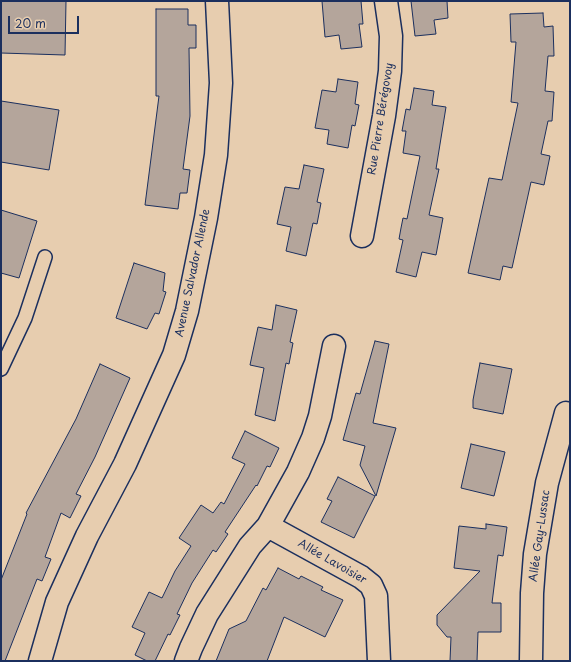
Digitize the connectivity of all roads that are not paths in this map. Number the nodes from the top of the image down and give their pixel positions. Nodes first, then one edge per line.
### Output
1 (217, 1) edge
2 (386, 1) edge
3 (362, 236) dead end
4 (45, 258) dead end
5 (334, 346) dead end
6 (1, 369) edge
7 (566, 413) dead end
8 (268, 526) junction
9 (40, 661) edge
10 (186, 661) edge
11 (379, 661) edge
12 (531, 661) edge

1 - 9 street, Avenue Salvador Allende
2 - 3 street, Rue Pierre Bérégovoy
4 - 6 lane
5 - 8 street
7 - 12 street, Allée Gay-Lussac
8 - 10 street
8 - 11 street, Allée Lavoisier

